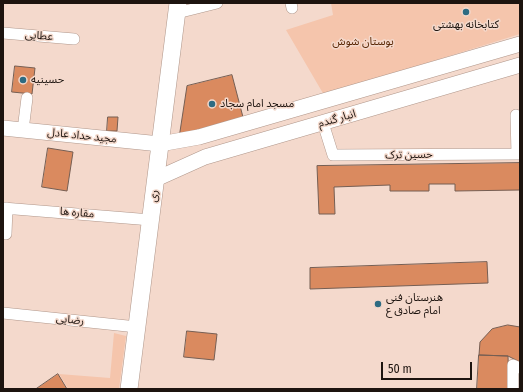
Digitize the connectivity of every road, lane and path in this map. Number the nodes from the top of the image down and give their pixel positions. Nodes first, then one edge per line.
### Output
1 (217, 3) edge
2 (178, 8) edge
3 (3, 33) edge
4 (74, 39) dead end
5 (520, 44) edge
6 (520, 65) edge
7 (356, 92) junction
8 (27, 98) dead end
9 (362, 111) junction
10 (516, 116) dead end
11 (323, 122) junction
12 (3, 128) edge
13 (23, 130) junction
14 (160, 144) junction
15 (518, 154) edge
16 (156, 179) junction
17 (5, 208) edge
18 (151, 220) junction
19 (6, 234) dead end
20 (3, 313) edge
21 (137, 326) junction
22 (516, 366) edge
23 (129, 389) edge
24 (513, 389) edge

1 - 2 street
2 - 14 main road, ری
3 - 4 street, عطایی
5 - 7 street, انبار گندم
6 - 9 street, انبار گندم
7 - 9 street
7 - 14 street, انبار گندم
8 - 13 street
9 - 11 street, انبار گندم
10 - 15 street
11 - 15 street, حسین ترک
11 - 16 street, انبار گندم
12 - 13 street, مجید حداد عادل
13 - 14 street, مجید حداد عادل
14 - 16 main road, ری
16 - 18 main road, ری
17 - 18 street, مقاره ها
17 - 19 street
18 - 21 main road, ری
20 - 21 street, رضایی
21 - 23 main road, ری
22 - 24 street

